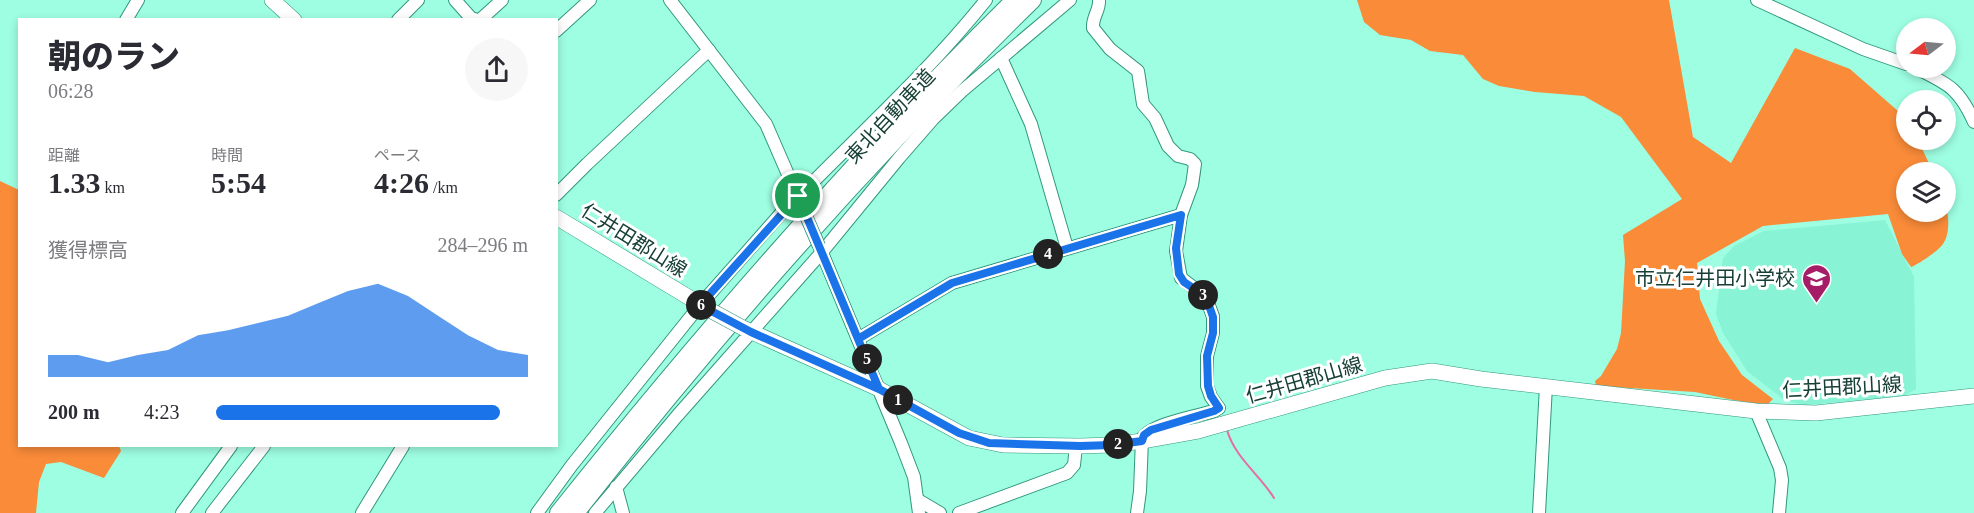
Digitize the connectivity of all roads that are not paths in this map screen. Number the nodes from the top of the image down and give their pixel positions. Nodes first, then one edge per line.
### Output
1 (138, 0) edge
2 (272, 0) edge
3 (418, 0) edge
4 (455, 0) edge
5 (502, 0) edge
6 (590, 0) edge
7 (670, 0) edge
8 (986, 0) edge
9 (1014, 0) edge
10 (1033, 0) edge
11 (1070, 0) edge
12 (1099, 0) edge
13 (1757, 0) edge
14 (127, 18) edge
15 (292, 18) edge
16 (400, 18) edge
17 (471, 18) edge
18 (481, 18) edge
19 (558, 29) edge
20 (709, 50) junction
21 (1001, 58) junction
22 (1896, 60) edge
23 (1935, 78) edge
24 (1972, 115) edge
25 (558, 193) edge
26 (799, 199) junction
27 (1181, 215) junction
28 (558, 218) edge
29 (1067, 248) junction
30 (820, 249) junction
31 (704, 307) junction
32 (748, 330) junction
33 (858, 339) junction
34 (1546, 386) junction
35 (879, 389) junction
36 (1974, 396) edge
37 (1756, 411) junction
38 (1142, 441) junction
39 (1076, 446) junction
40 (230, 447) edge
41 (263, 447) edge
42 (402, 447) edge
43 (616, 487) junction
44 (918, 500) junction
45 (182, 513) edge
46 (212, 513) edge
47 (362, 513) edge
48 (537, 513) edge
49 (558, 513) edge
50 (576, 513) edge
51 (595, 513) edge
52 (622, 513) edge
53 (919, 513) edge
54 (940, 513) edge
55 (959, 513) edge
56 (1137, 513) edge
57 (1539, 513) edge
58 (1779, 513) edge

1 - 14 street
2 - 15 main road
3 - 16 street
4 - 17 street
5 - 18 street
6 - 19 street
7 - 20 street
8 - 26 street
9 - 49 highway, 東北自動車道
10 - 50 highway, 東北自動車道
11 - 21 street
12 - 27 street
13 - 22 street
20 - 25 street
20 - 26 street
21 - 29 street
21 - 30 street
23 - 24 street
26 - 30 street, bridge
26 - 31 street
27 - 29 street
27 - 38 street
28 - 31 main road, 仁井田郡山線
29 - 33 street
30 - 32 street
30 - 33 street
31 - 32 main road, 仁井田郡山線, bridge
31 - 48 street
32 - 35 main road, 仁井田郡山線
32 - 43 street
33 - 35 street
34 - 37 main road, 仁井田郡山線
34 - 38 main road, 仁井田郡山線
34 - 57 street
35 - 39 main road, 仁井田郡山線
35 - 44 street
36 - 37 main road, 仁井田郡山線
37 - 58 street
38 - 39 main road, 仁井田郡山線
38 - 56 street
39 - 55 street
40 - 45 street
41 - 46 street
42 - 47 street
43 - 51 street
43 - 52 street
44 - 53 street
44 - 54 street

